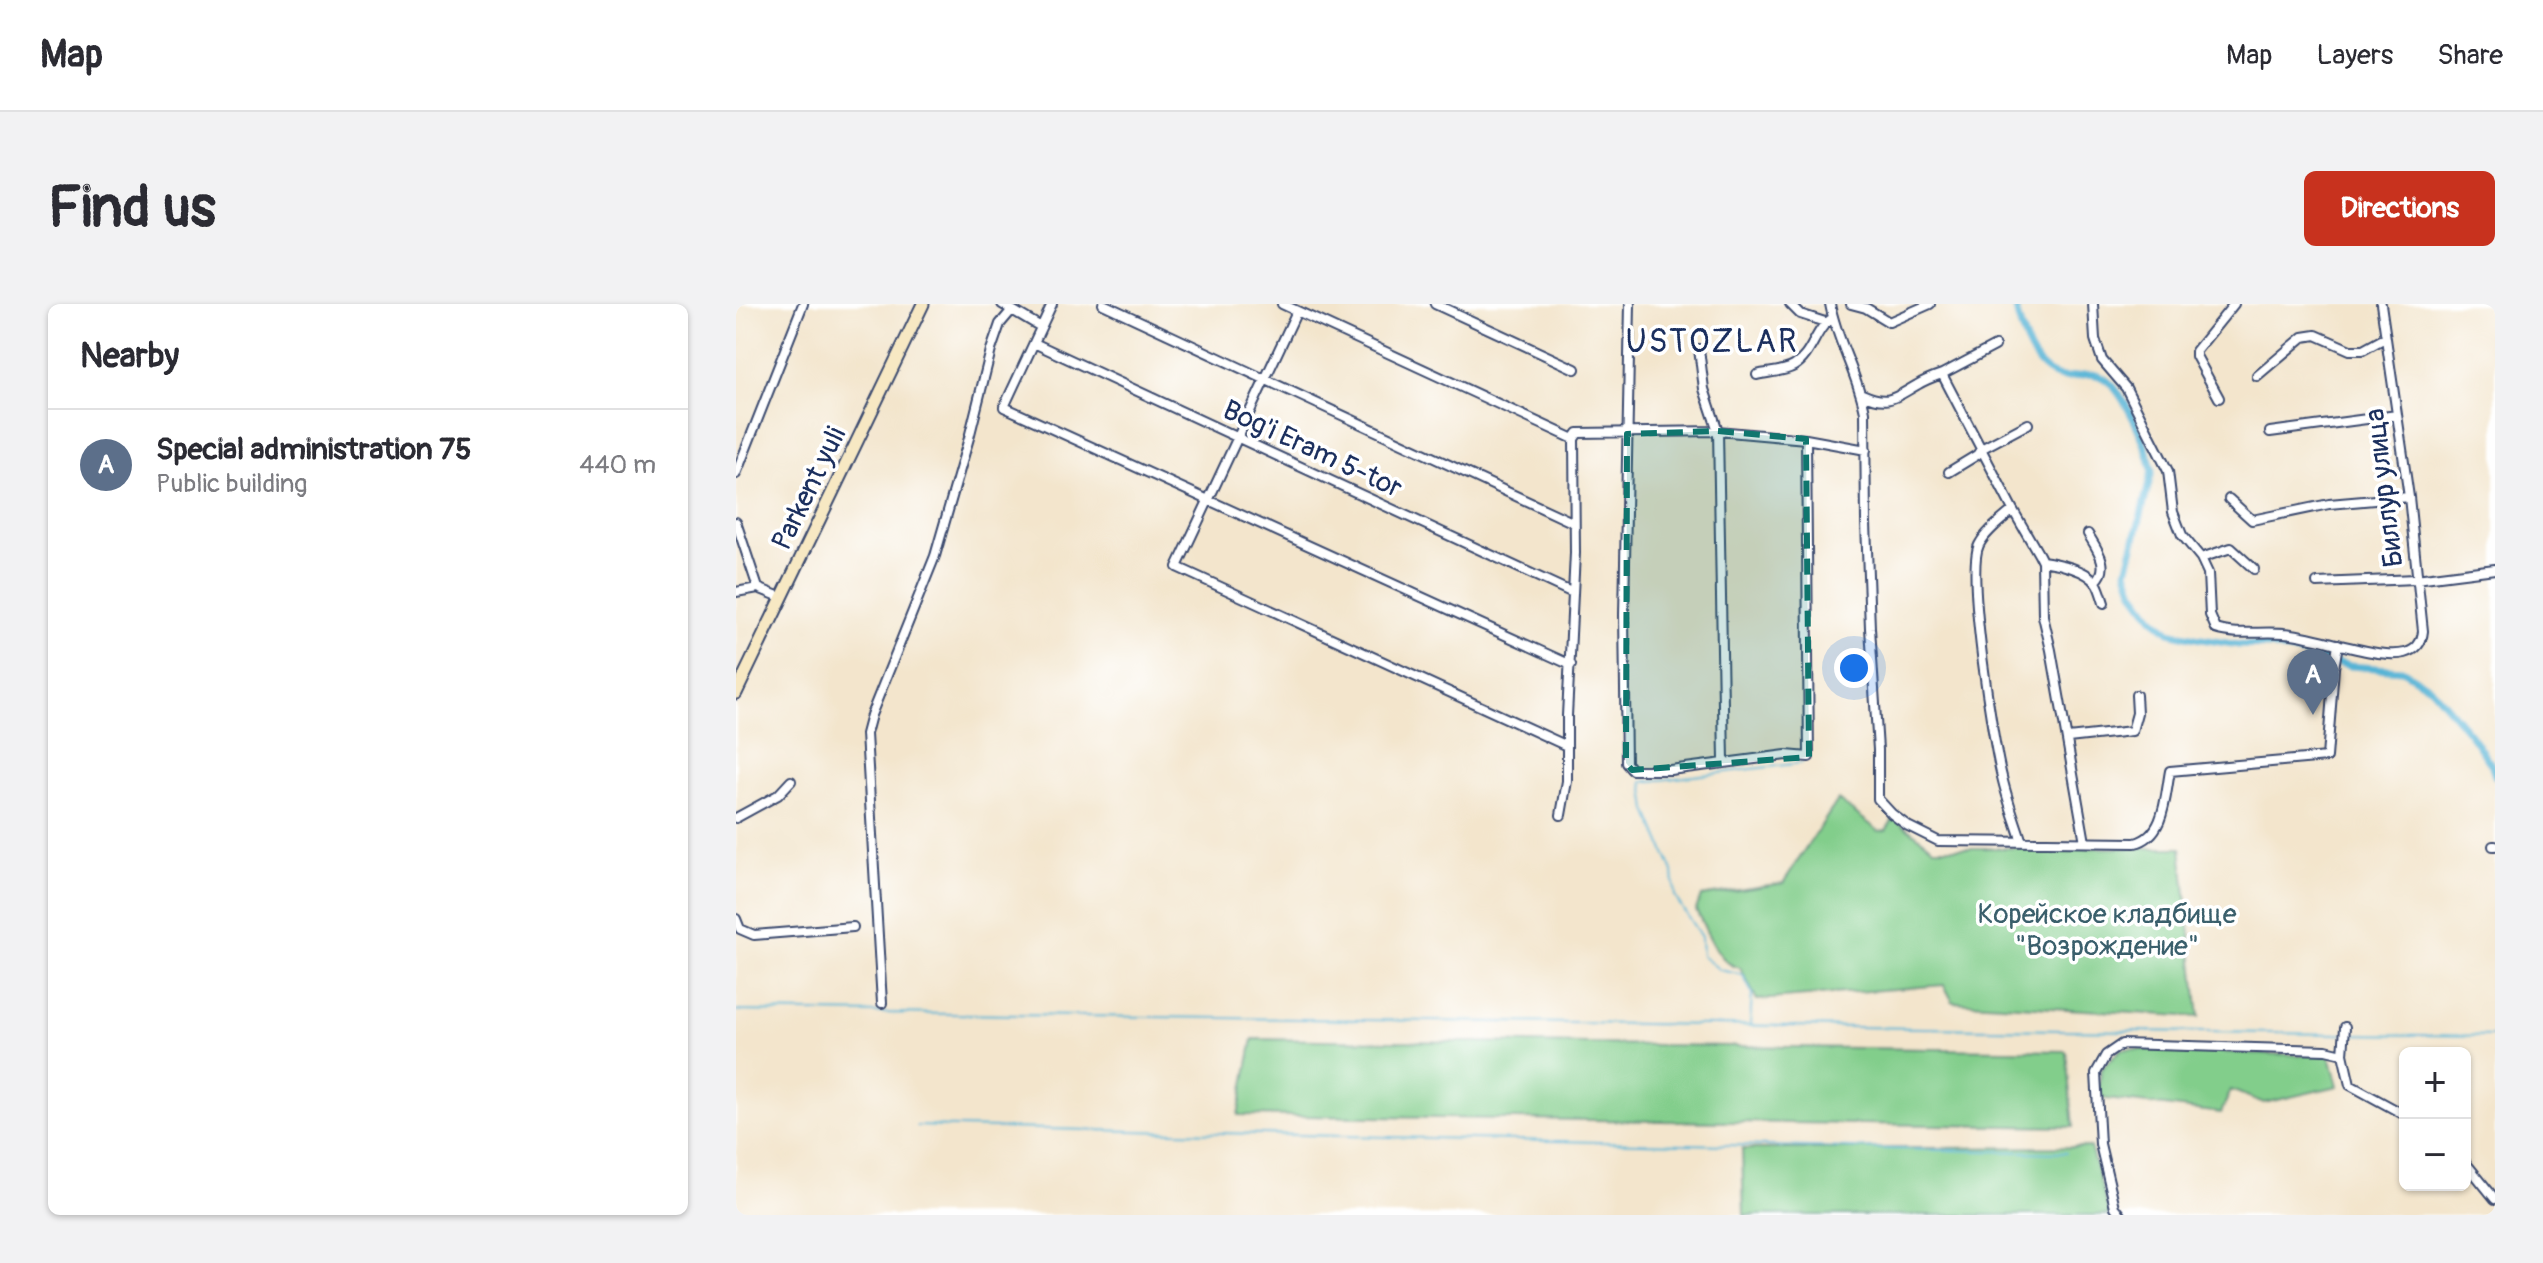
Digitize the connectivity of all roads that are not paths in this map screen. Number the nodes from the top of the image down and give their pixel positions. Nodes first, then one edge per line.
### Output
1 (803, 304) edge
2 (920, 304) edge
3 (1002, 304) edge
4 (1052, 304) edge
5 (1103, 304) edge
6 (1282, 304) edge
7 (1435, 304) edge
8 (1630, 304) edge
9 (1790, 304) edge
10 (1830, 304) edge
11 (1851, 304) edge
12 (1930, 304) edge
13 (2093, 304) edge
14 (2234, 304) edge
15 (2381, 304) edge
16 (1011, 311) junction
17 (1297, 311) junction
18 (1829, 320) junction
19 (1041, 327) junction
20 (2385, 338) junction
21 (1034, 343) junction
22 (1995, 346) dead end
23 (1699, 349) dead end
24 (1575, 369) dead end
25 (1942, 374) junction
26 (1757, 375) dead end
27 (2257, 376) dead end
28 (1265, 379) junction
29 (1862, 394) junction
30 (2219, 398) dead end
31 (2397, 415) junction
32 (2028, 424) dead end
33 (1718, 431) junction
34 (2270, 432) dead end
35 (1627, 434) junction
36 (1238, 437) junction
37 (1574, 439) junction
38 (1806, 439) junction
39 (1981, 449) junction
40 (1866, 450) junction
41 (1949, 472) dead end
42 (736, 474) edge
43 (2409, 497) junction
44 (2229, 499) dead end
45 (1208, 502) junction
46 (2013, 510) junction
47 (736, 522) edge
48 (1574, 523) junction
49 (2088, 534) dead end
50 (740, 549) edge
51 (2201, 558) junction
52 (2042, 561) junction
53 (2254, 569) dead end
54 (2495, 569) edge
55 (2416, 579) junction
56 (2096, 581) junction
57 (2317, 583) dead end
58 (758, 588) junction
59 (736, 592) edge
60 (1573, 593) junction
61 (778, 596) junction
62 (2104, 603) dead end
63 (2338, 644) junction
64 (1571, 665) junction
65 (736, 681) edge
66 (736, 693) edge
67 (2136, 695) dead end
68 (2068, 738) junction
69 (1567, 746) junction
70 (1724, 761) junction
71 (791, 781) dead end
72 (1561, 815) dead end
73 (736, 818) edge
74 (2022, 842) junction
75 (2085, 842) junction
76 (736, 919) edge
77 (853, 927) dead end
78 (882, 1003) dead end
79 (2345, 1027) dead end
80 (2343, 1050) junction
81 (2399, 1112) edge
82 (2471, 1169) edge
83 (2495, 1199) edge
84 (2121, 1215) edge

1 - 42 street
2 - 61 street, Parkent yuli
2 - 66 street, Parkent yuli
3 - 16 street
4 - 19 street
5 - 28 street
6 - 17 street
7 - 24 street
8 - 35 street
9 - 18 street
10 - 18 street
11 - 12 street
13 - 51 street
14 - 30 street
15 - 20 street, Биллур улица
16 - 19 street
16 - 78 street
17 - 28 street
17 - 37 street
18 - 26 street
18 - 29 street
19 - 21 street
20 - 27 street
20 - 31 street, Биллур улица
21 - 36 street, Bog'i Eram 5-tor
21 - 45 street
22 - 25 street
23 - 33 street
25 - 29 street
25 - 39 street
28 - 36 street
28 - 48 street
29 - 40 street
31 - 34 street
31 - 43 street, Биллур улица
32 - 39 street
33 - 35 street
33 - 38 street
33 - 70 street
35 - 37 street
35 - 70 street
36 - 45 street
36 - 60 street, Bog'i Eram 5-tor
37 - 48 street
38 - 40 street
38 - 70 street
39 - 41 street
39 - 46 street
40 - 74 street
43 - 44 street
43 - 55 street, Биллур улица
45 - 64 street
45 - 69 street
46 - 52 street
46 - 74 street
47 - 50 street
48 - 60 street
49 - 56 street
50 - 58 street
51 - 53 street
51 - 63 street
52 - 56 street
52 - 68 street
54 - 55 street
55 - 57 street
55 - 63 street, Биллур улица
56 - 62 street
58 - 59 street
58 - 61 street
60 - 64 street
61 - 65 street, Parkent yuli
63 - 75 street
64 - 69 street
67 - 68 street
68 - 75 street
69 - 72 street
71 - 73 street
74 - 75 street
76 - 77 street
79 - 80 street
80 - 81 street
80 - 84 street
82 - 83 street

